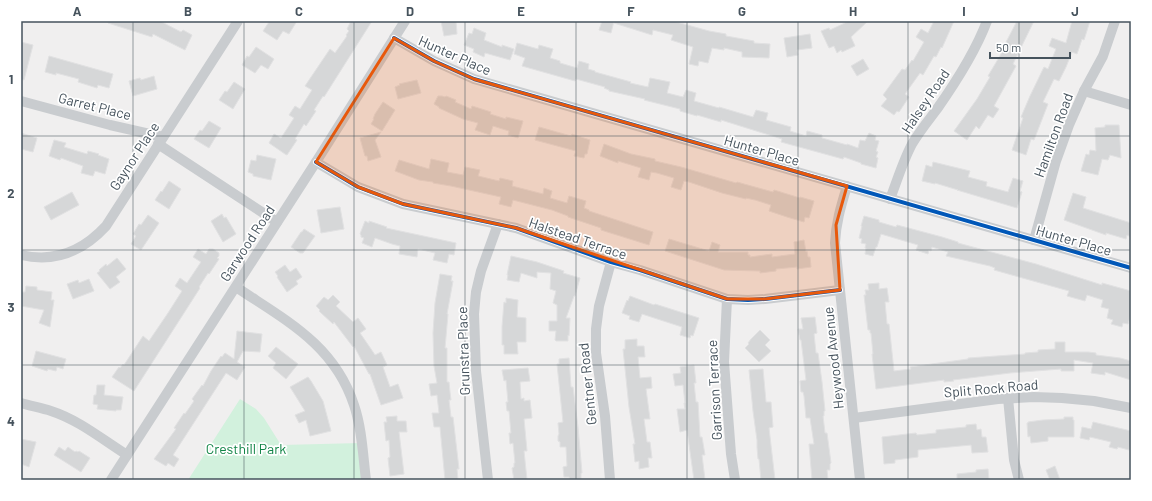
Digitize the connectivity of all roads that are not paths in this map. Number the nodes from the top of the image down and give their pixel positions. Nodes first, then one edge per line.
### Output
1 (405, 21) edge
2 (987, 21) edge
3 (1114, 21) edge
4 (235, 22) edge
5 (394, 38) junction
6 (1084, 91) junction
7 (21, 101) edge
8 (1131, 105) edge
9 (161, 141) junction
10 (316, 162) junction
11 (847, 186) junction
12 (890, 199) junction
13 (277, 222) junction
14 (498, 224) junction
15 (1034, 240) junction
16 (21, 256) edge
17 (611, 262) junction
18 (1131, 268) edge
19 (236, 287) junction
20 (840, 290) junction
21 (727, 299) junction
22 (1008, 398) junction
23 (21, 403) edge
24 (1131, 408) edge
25 (854, 418) junction
26 (127, 455) junction
27 (111, 480) edge
28 (366, 480) edge
29 (488, 480) edge
30 (610, 480) edge
31 (735, 480) edge
32 (860, 480) edge
33 (1019, 480) edge

1 - 5 street, Garwood Road
2 - 12 street, Halsey Road
3 - 6 street, Hamilton Road
4 - 9 street, Gaynor Place
5 - 10 street, Garwood Road
5 - 11 street, Hunter Place
6 - 8 street
6 - 15 street, Hamilton Road
7 - 9 street, Garret Place
9 - 13 street, Garret Place
9 - 16 street, Gaynor Place
10 - 13 street, Garwood Road
10 - 14 street, Halstead Terrace
11 - 12 street, Hunter Place
11 - 20 street, Heywood Avenue
12 - 15 street, Hunter Place
13 - 19 street, Garwood Road
14 - 17 street, Halstead Terrace
14 - 29 street, Grunstra Place
15 - 18 street, Hunter Place
17 - 21 street, Halstead Terrace
17 - 30 street, Gentner Road
19 - 26 street, Garwood Road
19 - 28 street
20 - 21 street, Halstead Terrace
20 - 25 street, Heywood Avenue
21 - 31 street, Garrison Terrace
22 - 24 street, Split Rock Road
22 - 25 street, Split Rock Road
22 - 33 street
23 - 26 street
25 - 32 street, Heywood Avenue
26 - 27 street, Garwood Road

